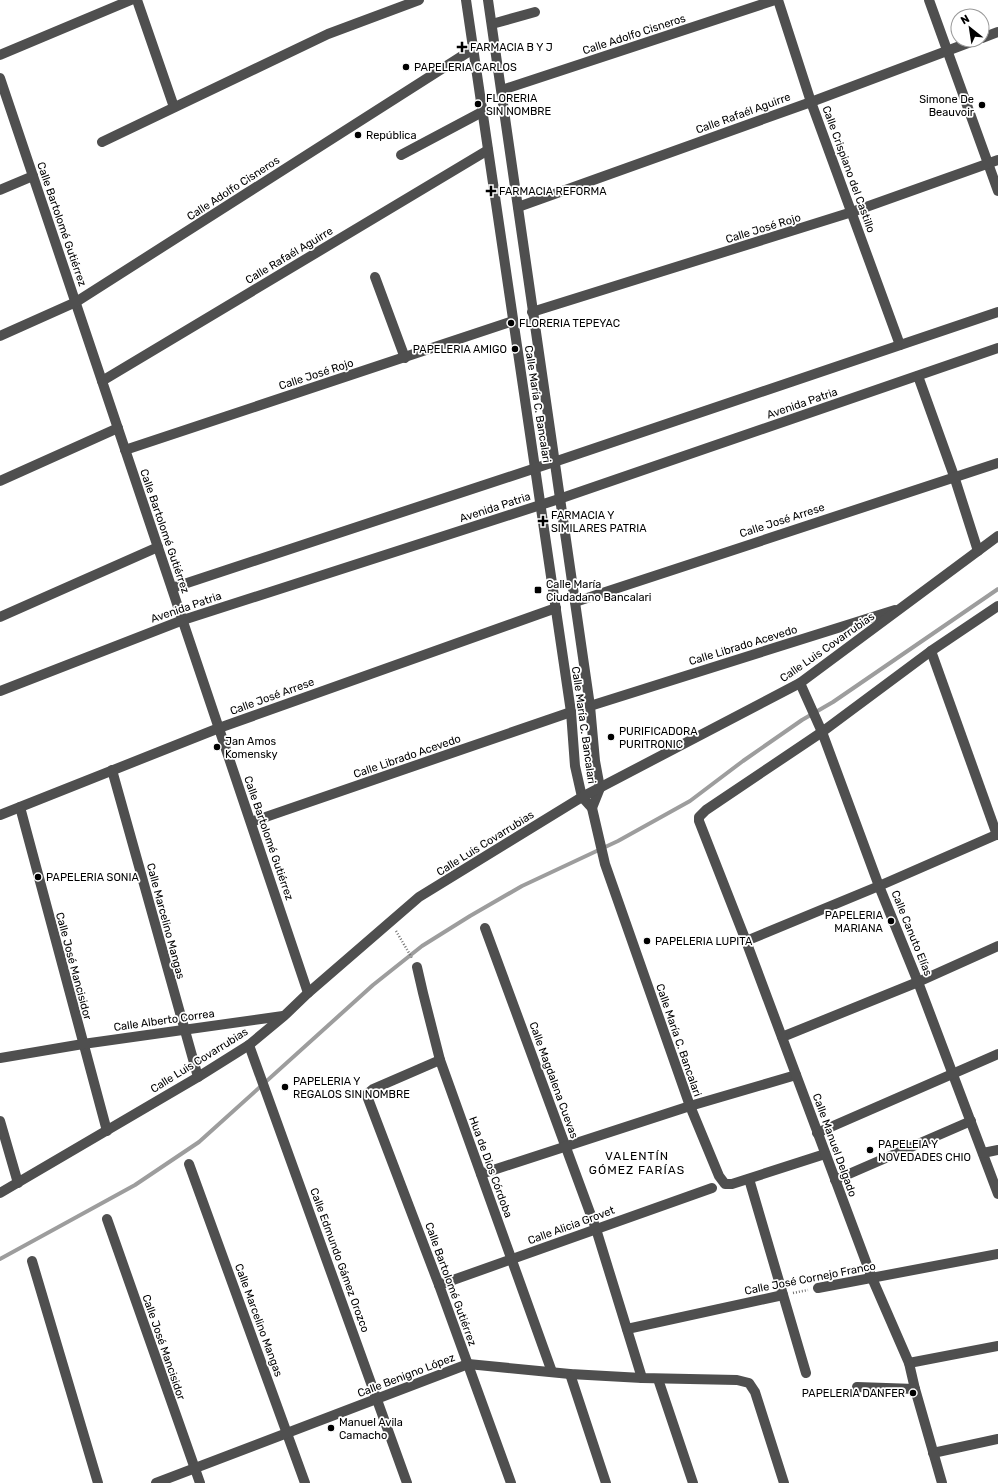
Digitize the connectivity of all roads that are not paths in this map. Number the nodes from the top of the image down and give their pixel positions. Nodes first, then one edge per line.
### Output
1 (131, 0) edge
2 (137, 0) edge
3 (419, 0) edge
4 (466, 0) edge
5 (488, 0) edge
6 (775, 0) edge
7 (778, 0) edge
8 (929, 0) edge
9 (535, 12) dead end
10 (492, 24) junction
11 (955, 48) edge
12 (473, 49) junction
13 (947, 51) junction
14 (0, 55) edge
15 (0, 78) edge
16 (502, 90) junction
17 (811, 102) junction
18 (174, 107) junction
19 (482, 112) junction
20 (102, 142) dead end
21 (488, 150) junction
22 (401, 155) dead end
23 (998, 160) edge
24 (988, 164) junction
25 (33, 176) junction
26 (0, 190) edge
27 (998, 192) edge
28 (518, 206) junction
29 (852, 212) junction
30 (375, 277) dead end
31 (76, 302) junction
32 (532, 312) junction
33 (998, 312) edge
34 (513, 321) junction
35 (0, 336) edge
36 (900, 345) junction
37 (998, 348) edge
38 (405, 358) junction
39 (918, 376) junction
40 (102, 381) junction
41 (118, 428) junction
42 (125, 450) junction
43 (554, 462) junction
44 (998, 463) edge
45 (536, 468) junction
46 (954, 476) junction
47 (0, 481) edge
48 (559, 499) junction
49 (541, 505) junction
50 (998, 536) edge
51 (158, 547) junction
52 (978, 551) junction
53 (172, 588) junction
54 (574, 602) junction
55 (998, 606) edge
56 (904, 607) junction
57 (556, 608) junction
58 (0, 617) edge
59 (183, 620) junction
60 (931, 652) junction
61 (800, 683) junction
62 (0, 691) edge
63 (590, 706) junction
64 (571, 712) junction
65 (219, 728) junction
66 (821, 729) junction
67 (112, 770) junction
68 (600, 788) junction
69 (582, 796) junction
70 (20, 807) junction
71 (593, 813) junction
72 (0, 815) edge
73 (251, 822) junction
74 (997, 835) edge
75 (880, 886) junction
76 (485, 928) dead end
77 (746, 941) junction
78 (998, 946) edge
79 (417, 967) dead end
80 (918, 982) junction
81 (308, 993) junction
82 (284, 1016) junction
83 (184, 1030) junction
84 (782, 1037) junction
85 (83, 1044) junction
86 (249, 1045) junction
87 (998, 1054) edge
88 (0, 1058) edge
89 (440, 1060) junction
90 (953, 1074) junction
91 (796, 1075) junction
92 (198, 1077) junction
93 (690, 1106) junction
94 (0, 1121) edge
95 (971, 1122) junction
96 (107, 1131) junction
97 (817, 1133) junction
98 (566, 1147) junction
99 (998, 1150) edge
100 (983, 1153) junction
101 (825, 1154) junction
102 (189, 1164) dead end
103 (481, 1174) junction
104 (749, 1179) junction
105 (835, 1180) junction
106 (18, 1183) junction
107 (712, 1188) dead end
108 (0, 1193) edge
109 (998, 1194) edge
110 (107, 1219) dead end
111 (596, 1229) junction
112 (998, 1254) edge
113 (512, 1259) junction
114 (32, 1261) dead end
115 (872, 1278) junction
116 (439, 1285) junction
117 (818, 1288) road end
118 (783, 1295) junction
119 (627, 1329) junction
120 (998, 1346) edge
121 (909, 1363) junction
122 (468, 1364) junction
123 (552, 1372) junction
124 (806, 1373) dead end
125 (570, 1374) junction
126 (642, 1378) junction
127 (658, 1379) junction
128 (856, 1387) dead end
129 (915, 1389) junction
130 (377, 1399) junction
131 (287, 1433) junction
132 (998, 1439) edge
133 (934, 1453) junction
134 (194, 1468) junction
135 (98, 1483) edge
136 (156, 1483) edge
137 (200, 1483) edge
138 (305, 1483) edge
139 (407, 1483) edge
140 (511, 1483) edge
141 (606, 1483) edge
142 (693, 1483) edge
143 (784, 1483) edge
144 (942, 1483) edge

1 - 14 street
2 - 18 street
3 - 18 street
4 - 12 street, Calle María C. Bancalari
5 - 10 street, Calle María C. Bancalari
6 - 16 street, Calle Adolfo Cisneros
7 - 17 street, Calle Crispiano del Castillo
8 - 13 street
9 - 10 street
10 - 16 street, Calle María C. Bancalari
11 - 13 street, Calle Rafaél Aguirre
12 - 19 street, Calle María C. Bancalari
12 - 31 street, Calle Adolfo Cisneros
13 - 17 street, Calle Rafaél Aguirre
13 - 24 street
15 - 25 street, Calle Bartolomé Gutiérrez
16 - 28 street, Calle María C. Bancalari
17 - 28 street, Calle Rafaél Aguirre
17 - 29 street, Calle Crispiano del Castillo
18 - 20 street
19 - 21 street, Calle María C. Bancalari
19 - 22 street
21 - 34 street, Calle María C. Bancalari
21 - 40 street, Calle Rafaél Aguirre
23 - 24 street, Calle José Rojo
24 - 27 street
24 - 29 street, Calle José Rojo
25 - 26 street
25 - 31 street, Calle Bartolomé Gutiérrez
28 - 32 street, Calle María C. Bancalari
29 - 32 street, Calle José Rojo
29 - 36 street, Calle Crispiano del Castillo
30 - 38 street
31 - 35 street, Calle Adolfo Cisneros
31 - 40 street, Calle Bartolomé Gutiérrez
32 - 43 street, Calle María C. Bancalari
33 - 36 street, Avenida Patria
34 - 38 street, Calle José Rojo
34 - 45 street, Calle María C. Bancalari
36 - 43 street, Avenida Patria
37 - 39 street, Avenida Patria
38 - 42 street, Calle José Rojo
39 - 46 street
39 - 48 street, Avenida Patria
40 - 41 street, Calle Bartolomé Gutiérrez
41 - 42 street, Calle Bartolomé Gutiérrez
41 - 47 street
42 - 51 street, Calle Bartolomé Gutiérrez
43 - 45 street, Avenida Patria
43 - 48 street, Calle María C. Bancalari
44 - 46 street, Calle José Arrese
45 - 49 street, Calle María C. Bancalari
45 - 53 street, Avenida Patria
46 - 52 street
46 - 54 street, Calle José Arrese
48 - 49 street, Avenida Patria
48 - 54 street, Calle María C. Bancalari
49 - 57 street, Calle María C. Bancalari
49 - 59 street, Avenida Patria
50 - 52 street, Calle Luis Covarrubias
51 - 53 street, Calle Bartolomé Gutiérrez
51 - 58 street
52 - 56 street, Calle Luis Covarrubias
53 - 59 street, Calle Bartolomé Gutiérrez
54 - 63 street, Calle María C. Bancalari
55 - 60 street
56 - 61 street, Calle Luis Covarrubias
56 - 63 street, Calle Librado Acevedo
57 - 64 street, Calle María C. Bancalari
57 - 65 street, Calle José Arrese
59 - 62 street, Avenida Patria
59 - 65 street, Calle Bartolomé Gutiérrez
60 - 66 street
60 - 74 street
61 - 66 street, Calle Canuto Elías
61 - 68 street, Calle Luis Covarrubias
63 - 68 street, Calle María C. Bancalari
64 - 69 street, Calle María C. Bancalari
64 - 73 street, Calle Librado Acevedo
65 - 67 street, Calle José Arrese
65 - 73 street, Calle Bartolomé Gutiérrez
66 - 75 street, Calle Canuto Elías
66 - 77 street, Calle Manuel Delgado
67 - 70 street, Calle José Arrese
67 - 83 street, Calle Marcelino Mangas
68 - 69 street, Calle Luis Covarrubias
68 - 71 street, Calle María C. Bancalari
69 - 71 street, Calle María C. Bancalari
69 - 81 street, Calle Luis Covarrubias
70 - 72 street, Calle José Arrese
70 - 85 street, Calle José Mancisidor
71 - 93 street, Calle María C. Bancalari
73 - 81 street, Calle Bartolomé Gutiérrez
74 - 75 street
75 - 77 street
75 - 80 street, Calle Canuto Elías
76 - 98 street, Calle Magdalena Cuevas
77 - 84 street, Calle Manuel Delgado
78 - 80 street
79 - 89 street, Hua de Dios Córdoba
80 - 84 street
80 - 90 street, Calle Canuto Elías
81 - 82 street, Calle Luis Covarrubias
82 - 83 street, Calle Alberto Correa
82 - 86 street, Calle Luis Covarrubias
83 - 85 street, Calle Alberto Correa
83 - 92 street, Calle Marcelino Mangas
84 - 91 street, Calle Manuel Delgado
85 - 88 street, Calle Alberto Correa
85 - 96 street, Calle José Mancisidor
86 - 92 street, Calle Luis Covarrubias
86 - 130 street, Calle Edmundo Gámez Orozco
87 - 90 street
89 - 103 street, Hua de Dios Córdoba
89 - 116 street, Calle Bartolomé Gutiérrez
90 - 95 street, Calle Canuto Elías
90 - 97 street
91 - 93 street
91 - 97 street, Calle Manuel Delgado
92 - 96 street, Calle Luis Covarrubias
93 - 98 street
93 - 104 street, Calle María C. Bancalari
94 - 106 street
95 - 100 street, Calle Canuto Elías
95 - 105 street
96 - 106 street, Calle Luis Covarrubias
97 - 101 street, Calle Manuel Delgado
98 - 103 street
98 - 111 street, Calle Magdalena Cuevas
99 - 100 street
100 - 109 street, Calle Canuto Elías
101 - 104 street
101 - 105 street, Calle Manuel Delgado
102 - 131 street, Calle Marcelino Mangas
103 - 113 street, Hua de Dios Córdoba
104 - 118 street
105 - 115 street, Calle Manuel Delgado
106 - 108 street, Calle Luis Covarrubias
107 - 111 street, Calle Alicia Grovet
110 - 134 street, Calle José Mancisidor
111 - 113 street, Calle Alicia Grovet
111 - 119 street, Calle Magdalena Cuevas
112 - 115 street, Calle José Cornejo Franco
113 - 116 street, Calle Alicia Grovet
113 - 123 street, Hua de Dios Córdoba
114 - 135 street
115 - 117 street, Calle José Cornejo Franco
115 - 121 street, Calle Manuel Delgado
116 - 122 street, Calle Bartolomé Gutiérrez
118 - 119 street, Calle José Cornejo Franco
118 - 124 street
119 - 126 street, Calle Magdalena Cuevas
120 - 121 street
121 - 129 street, Calle Manuel Delgado
122 - 123 street, Calle Benigno López
122 - 130 street, Calle Benigno López
122 - 140 street, Calle Bartolomé Gutiérrez
123 - 125 street, Calle Benigno López
125 - 126 street, Calle Benigno López
125 - 141 street
126 - 127 street, Calle Benigno López
127 - 142 street
127 - 143 street, Calle Benigno López
128 - 129 street
129 - 133 street, Calle Manuel Delgado
130 - 131 street, Calle Benigno López
130 - 139 street, Calle Edmundo Gámez Orozco
131 - 134 street, Calle Benigno López
131 - 138 street, Calle Marcelino Mangas
132 - 133 street
133 - 144 street, Calle Manuel Delgado
134 - 136 street, Calle Benigno López
134 - 137 street, Calle José Mancisidor

